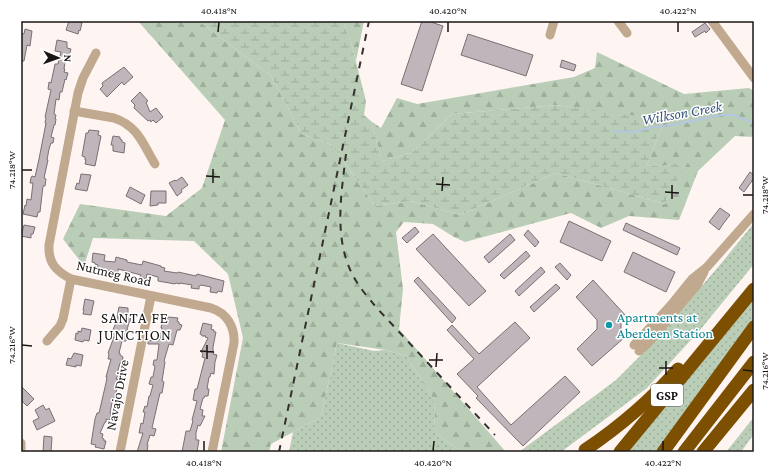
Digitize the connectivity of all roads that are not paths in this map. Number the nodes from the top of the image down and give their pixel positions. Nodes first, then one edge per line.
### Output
1 (554, 21) edge
2 (618, 21) edge
3 (712, 21) edge
4 (627, 33) dead end
5 (550, 35) dead end
6 (96, 53) dead end
7 (754, 78) edge
8 (74, 111) junction
9 (155, 164) dead end
10 (754, 214) edge
11 (71, 279) junction
12 (754, 289) edge
13 (151, 296) junction
14 (754, 327) edge
15 (714, 338) junction
16 (47, 342) dead end
17 (637, 348) dead end
18 (754, 362) edge
19 (754, 390) edge
20 (21, 443) edge
21 (21, 450) edge
22 (585, 450) dead end
23 (120, 452) edge
24 (212, 452) edge
25 (620, 452) edge
26 (663, 452) edge
27 (684, 452) edge
28 (704, 452) edge

1 - 5 street
2 - 4 street
3 - 7 street
6 - 8 street, Nutmeg Road
8 - 9 street
8 - 11 street, Nutmeg Road
10 - 17 street
11 - 13 street, Nutmeg Road
11 - 16 street
12 - 15 highway, GSP
13 - 23 street, Navajo Drive
13 - 24 street, Nutmeg Road
14 - 26 highway, GSP
15 - 22 highway
15 - 25 highway, GSP
18 - 27 highway
19 - 28 highway
20 - 21 street

